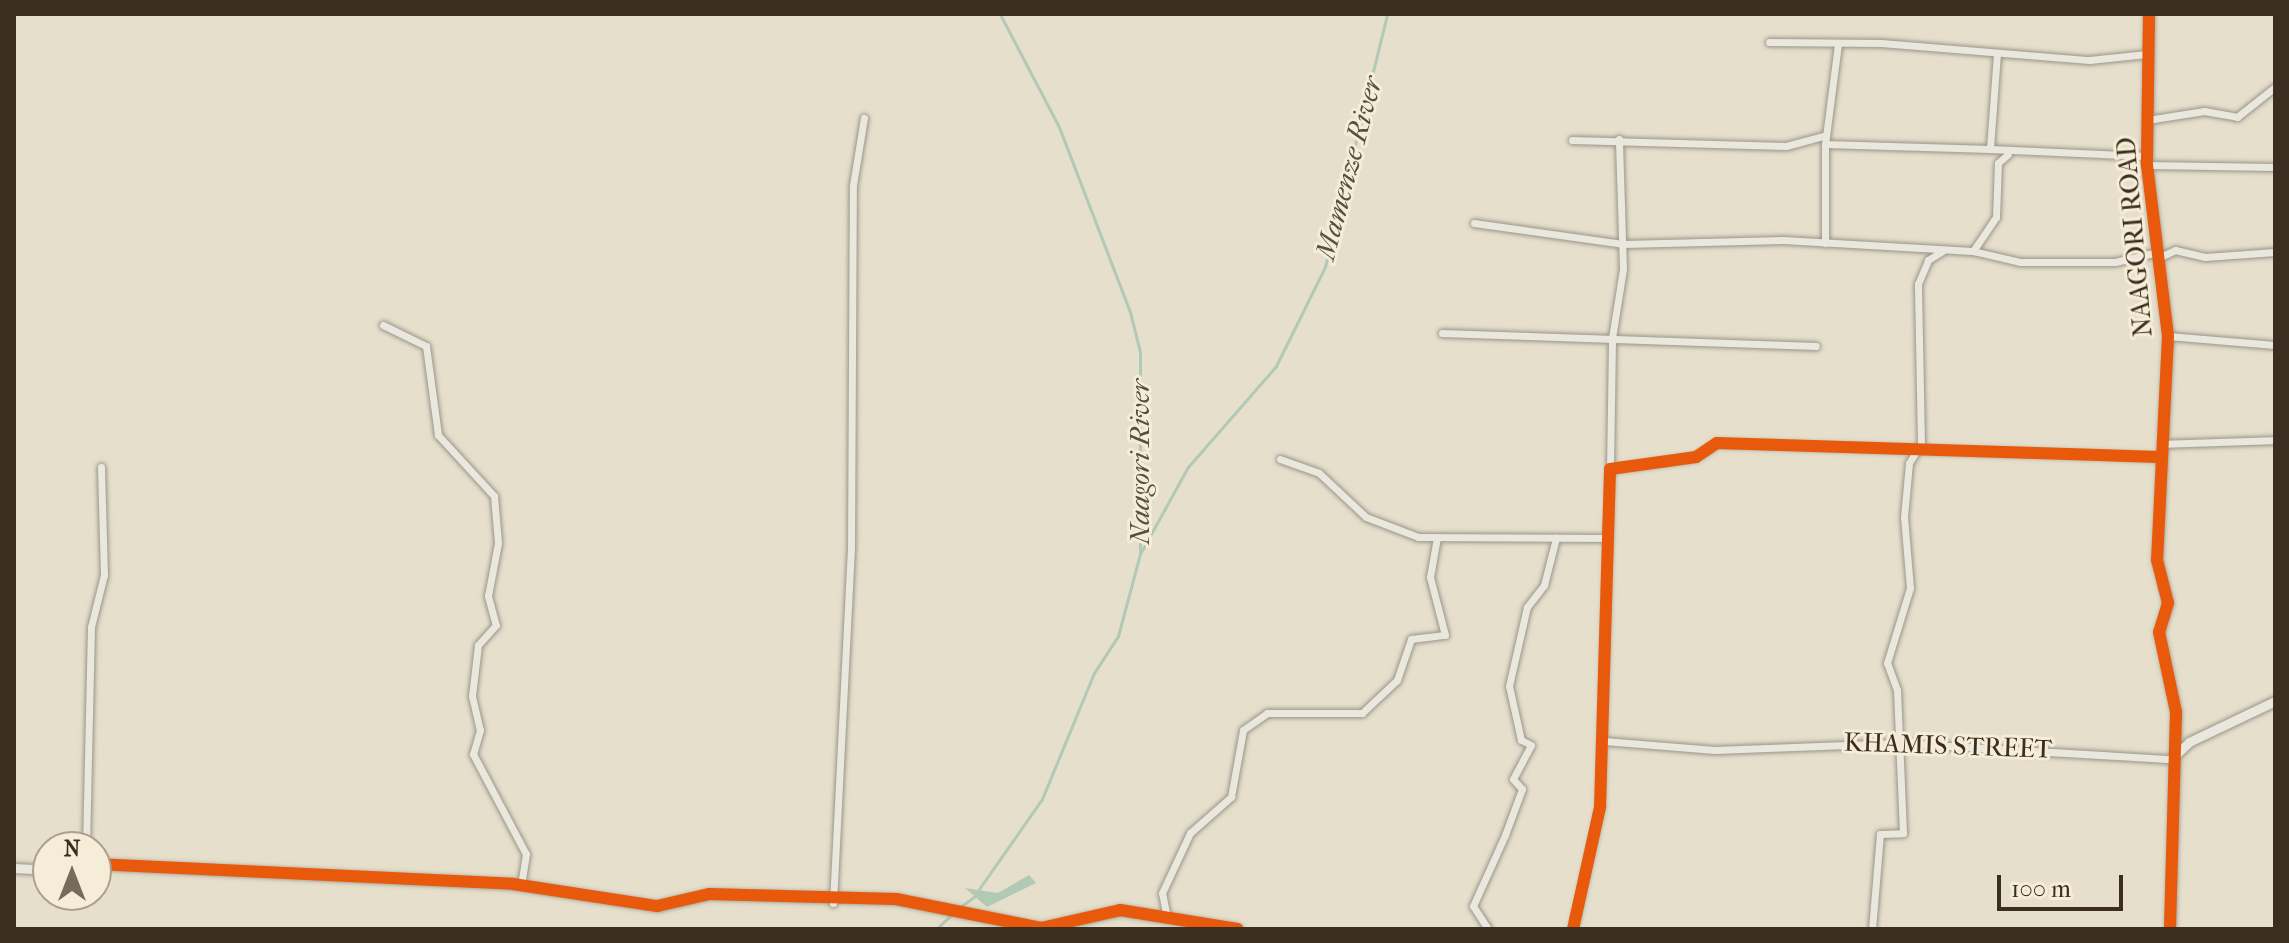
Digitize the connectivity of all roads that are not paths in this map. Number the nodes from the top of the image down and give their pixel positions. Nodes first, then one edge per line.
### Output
1 (2149, 14) edge
2 (1769, 42) dead end
3 (1838, 44) junction
4 (1997, 53) junction
5 (2147, 54) junction
6 (2275, 87) edge
7 (864, 118) dead end
8 (2147, 120) junction
9 (1619, 139) junction
10 (1572, 140) dead end
11 (1824, 140) junction
12 (1990, 149) junction
13 (2008, 154) junction
14 (2146, 160) junction
15 (2275, 167) edge
16 (1474, 223) dead end
17 (1825, 243) junction
18 (1623, 244) junction
19 (1944, 250) junction
20 (1973, 251) junction
21 (2275, 252) edge
22 (2158, 255) junction
23 (383, 325) dead end
24 (1442, 333) dead end
25 (2168, 336) junction
26 (1612, 338) junction
27 (2275, 345) edge
28 (1816, 346) dead end
29 (2275, 440) edge
30 (1921, 444) junction
31 (2162, 444) junction
32 (2159, 457) junction
33 (1280, 459) dead end
34 (101, 467) dead end
35 (1610, 469) junction
36 (1437, 538) junction
37 (1556, 538) junction
38 (1608, 538) junction
39 (2275, 701) edge
40 (1604, 741) junction
41 (1899, 743) junction
42 (2171, 759) junction
43 (86, 831) edge
44 (112, 865) edge
45 (521, 885) junction
46 (833, 903) junction
47 (1167, 918) junction
48 (1022, 928) edge
49 (1237, 929) edge
50 (1488, 929) edge
51 (1573, 929) edge
52 (1872, 929) edge
53 (2170, 929) edge

1 - 5 street, NAAGORI ROAD
2 - 3 street
3 - 4 street
3 - 11 street
4 - 5 street
4 - 12 street
5 - 8 street, NAAGORI ROAD
6 - 8 street
7 - 46 street
8 - 14 street, NAAGORI ROAD
9 - 10 street
9 - 11 street
9 - 18 street
11 - 12 street
11 - 17 street
12 - 13 street
13 - 14 street
13 - 20 street
14 - 15 street
14 - 22 street, NAAGORI ROAD
16 - 18 street
17 - 18 street
17 - 19 street
18 - 26 street
19 - 20 street
19 - 30 street
20 - 22 street
21 - 22 street
22 - 25 street, NAAGORI ROAD
23 - 45 street
24 - 26 street
25 - 27 street
25 - 31 street, NAAGORI ROAD
26 - 28 street
26 - 35 street
29 - 31 street
30 - 32 street
30 - 35 street
30 - 41 street
31 - 32 street, NAAGORI ROAD
32 - 42 street, NAAGORI ROAD
33 - 36 street
34 - 43 street
35 - 38 street
36 - 37 street
36 - 47 street
37 - 38 street
37 - 50 street
38 - 40 street
39 - 42 street
40 - 41 street, KHAMIS STREET
40 - 51 street
41 - 42 street, KHAMIS STREET
41 - 52 street
42 - 53 street, NAAGORI ROAD
44 - 45 street
45 - 46 street
46 - 48 street
47 - 48 street
47 - 49 street

